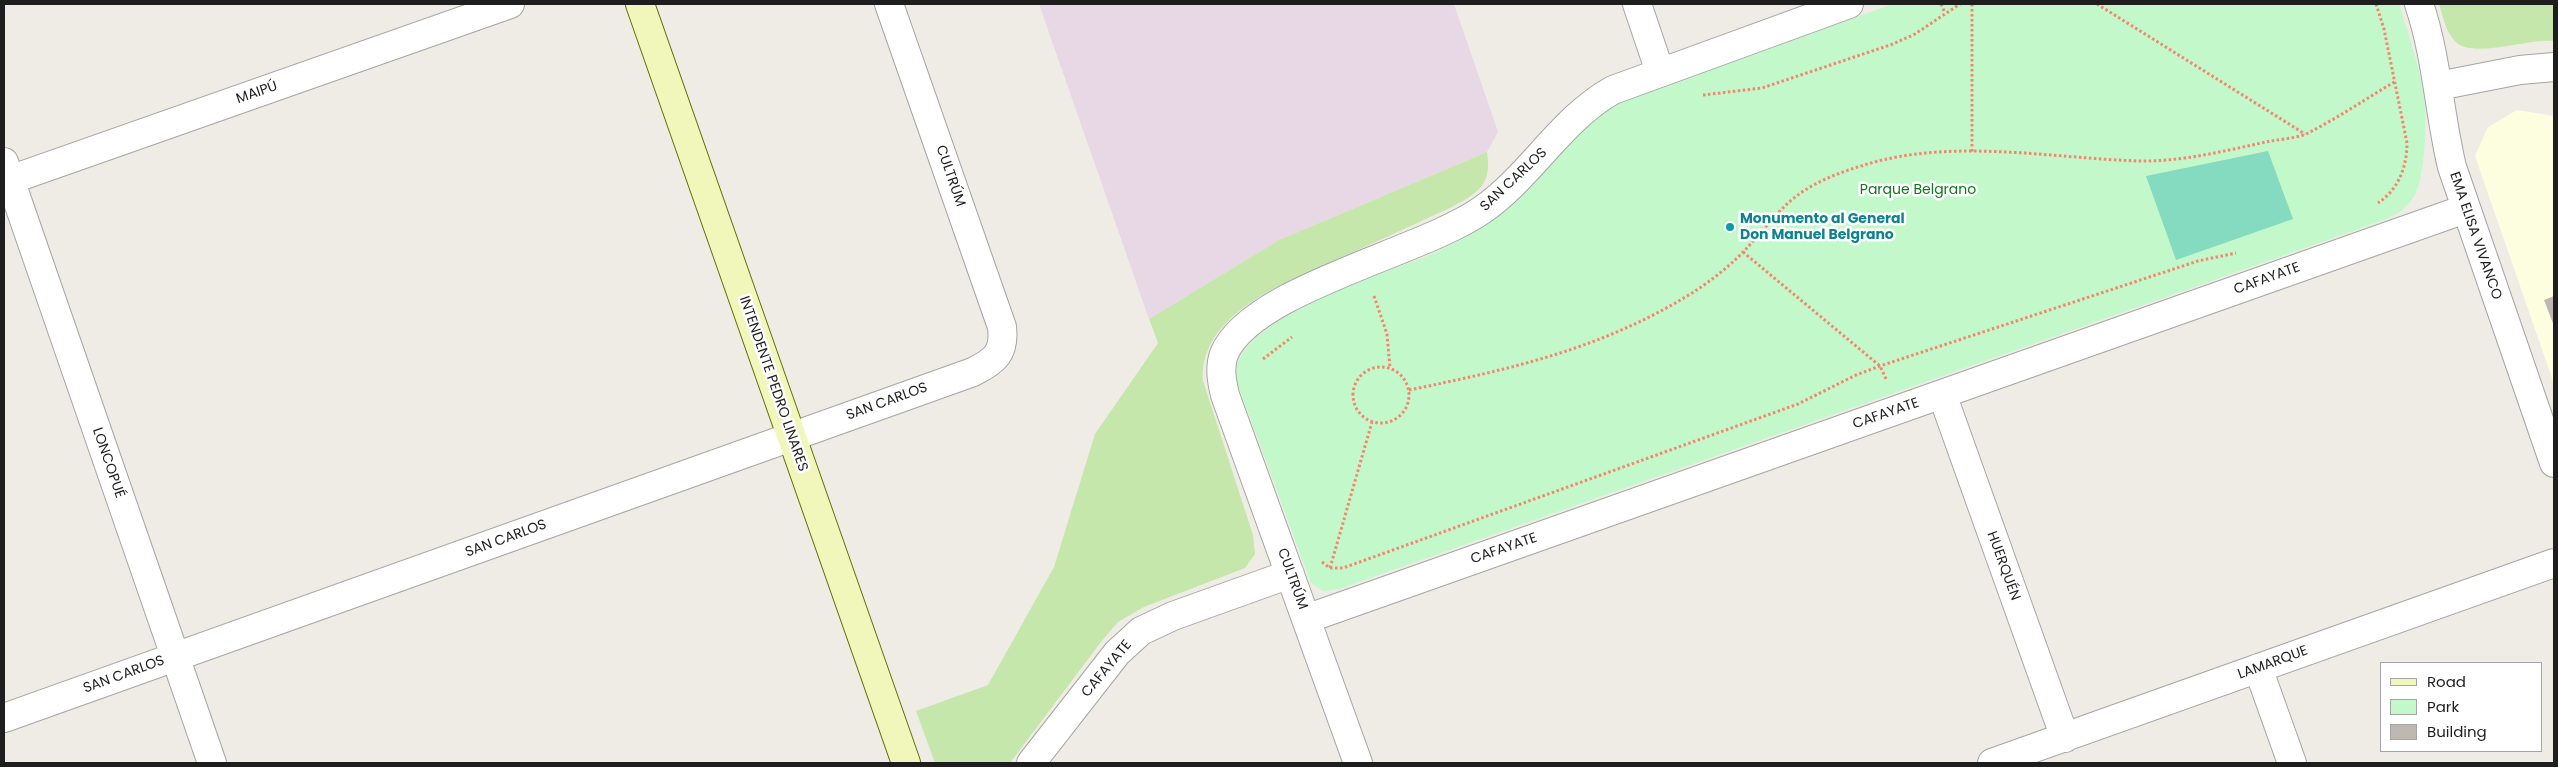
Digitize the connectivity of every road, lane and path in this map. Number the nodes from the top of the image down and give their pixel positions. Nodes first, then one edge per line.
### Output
1 (510, 4) edge
2 (640, 4) edge
3 (889, 4) edge
4 (1637, 4) edge
5 (1849, 4) edge
6 (1941, 4) edge
7 (1960, 4) edge
8 (1972, 4) edge
9 (2097, 4) edge
10 (2376, 4) edge
11 (2419, 4) edge
12 (1945, 13) junction
13 (2554, 67) edge
14 (1660, 72) junction
15 (2396, 81) junction
16 (2438, 86) junction
17 (1698, 96) dead end
18 (2305, 134) junction
19 (1972, 152) junction
20 (6, 175) edge
21 (2375, 205) dead end
22 (2465, 209) junction
23 (1744, 252) junction
24 (2239, 252) dead end
25 (1383, 292) dead end
26 (1374, 296) junction
27 (1366, 300) dead end
28 (1297, 332) dead end
29 (1001, 349) joint
30 (1260, 361) dead end
31 (1880, 366) junction
32 (1390, 368) junction
33 (1409, 390) junction
34 (1942, 394) junction
35 (1225, 395) joint
36 (1372, 422) junction
37 (791, 437) junction
38 (2554, 463) edge
39 (1320, 560) dead end
40 (2554, 563) edge
41 (1330, 568) junction
42 (1290, 574) junction
43 (1306, 619) junction
44 (175, 657) junction
45 (2258, 668) junction
46 (4, 718) edge
47 (2064, 738) junction
48 (212, 763) edge
49 (906, 763) edge
50 (1031, 763) edge
51 (1358, 763) edge
52 (1992, 763) edge
53 (2292, 763) edge

1 - 20 street, MAIPÚ
2 - 37 main road, INTENDENTE PEDRO LINARES
3 - 29 street, CULTRÚM
4 - 14 street
5 - 14 street, SAN CARLOS
6 - 12 path
7 - 12 path
8 - 19 path
9 - 18 path
10 - 15 path
11 - 16 street, EMA ELISA VIVANCO
12 - 17 path
13 - 16 street
14 - 35 street, SAN CARLOS
15 - 18 path
15 - 21 path
16 - 22 street, EMA ELISA VIVANCO
18 - 19 path
19 - 23 path
20 - 44 street, LONCOPUÉ
22 - 34 street, CAFAYATE
22 - 38 street, EMA ELISA VIVANCO
23 - 31 path
23 - 33 path
24 - 31 path
25 - 26 path
26 - 27 path
26 - 32 path
28 - 30 path
29 - 37 street, SAN CARLOS
31 - 41 path
32 - 33 path
32 - 36 path
33 - 36 path
34 - 43 street, CAFAYATE
34 - 47 street, HUERQUÉN
35 - 42 street, CULTRÚM
36 - 41 path
37 - 44 street, SAN CARLOS
37 - 49 main road, INTENDENTE PEDRO LINARES
39 - 41 path
40 - 45 street, LAMARQUE
42 - 43 street, CULTRÚM
42 - 50 street, CAFAYATE
43 - 51 street, CULTRÚM
44 - 46 street, SAN CARLOS
44 - 48 street, LONCOPUÉ
45 - 47 street, LAMARQUE
45 - 53 street
47 - 52 street, LAMARQUE

